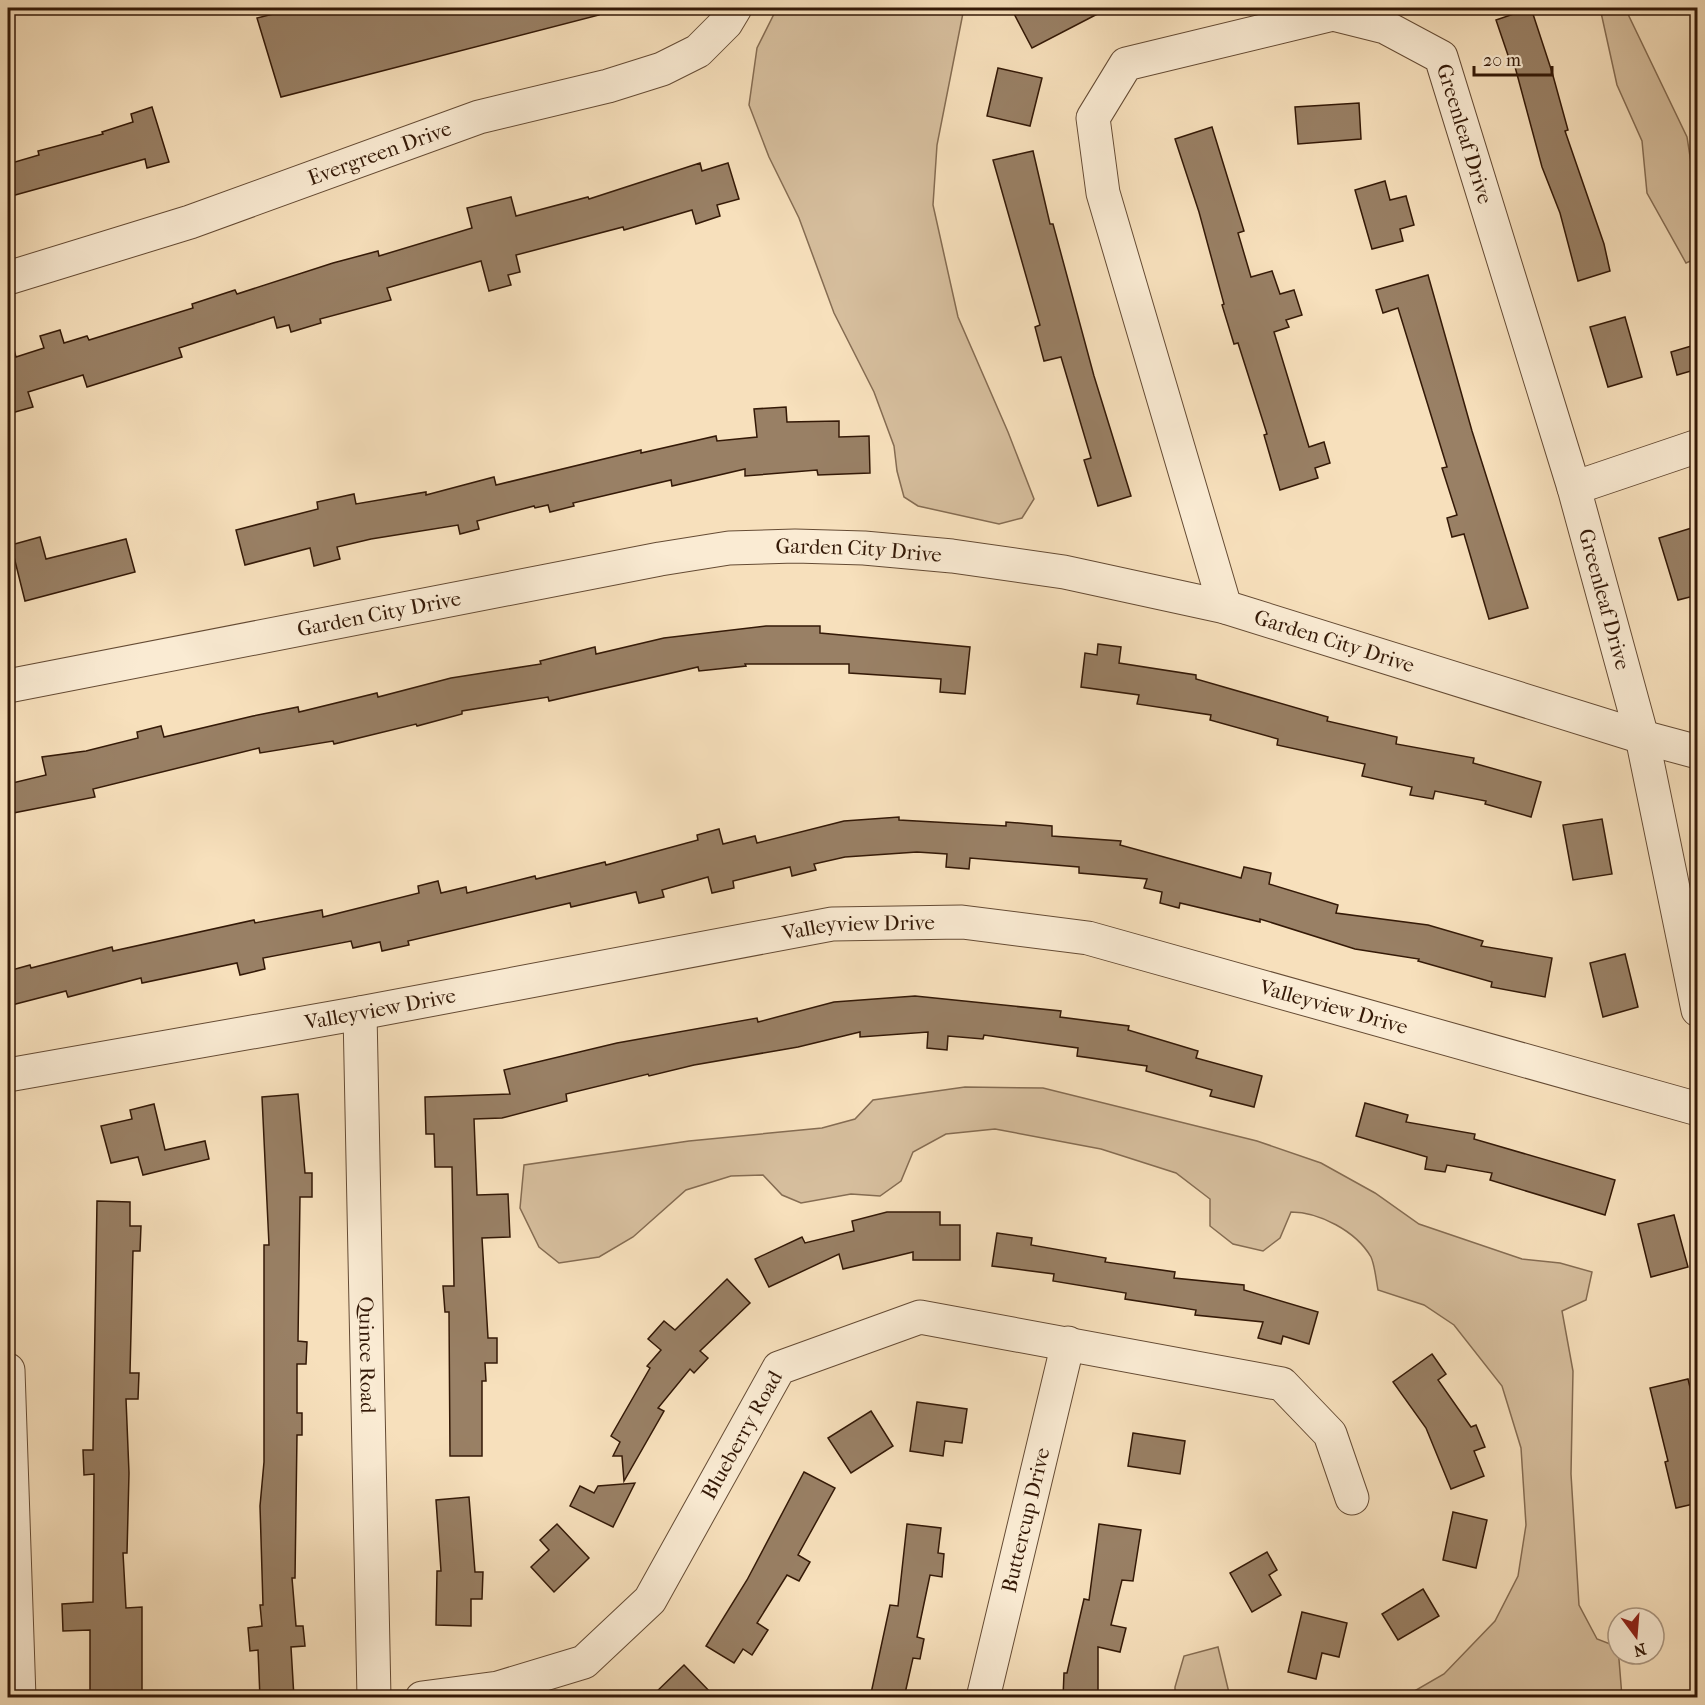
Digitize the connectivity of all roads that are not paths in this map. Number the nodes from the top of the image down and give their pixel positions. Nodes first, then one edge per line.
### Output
1 (735, 8) edge
2 (8, 278) edge
3 (1698, 446) edge
4 (1574, 488) junction
5 (1225, 607) junction
6 (8, 686) edge
7 (1642, 737) junction
8 (1698, 752) edge
9 (1698, 1010) edge
10 (360, 1013) junction
11 (8, 1075) edge
12 (1698, 1109) edge
13 (1068, 1343) junction
14 (8, 1370) edge
15 (1352, 1498) dead end
16 (19, 1698) edge
17 (374, 1698) edge
18 (422, 1698) edge
19 (983, 1698) edge

1 - 2 street, Evergreen Drive
3 - 4 street
4 - 5 street, Greenleaf Drive
4 - 7 street, Greenleaf Drive
5 - 6 street, Garden City Drive
5 - 7 street, Garden City Drive
7 - 8 street, Garden City Drive
7 - 9 street, Greenleaf Drive
10 - 11 street, Valleyview Drive
10 - 12 street, Valleyview Drive
10 - 17 street, Quince Road
13 - 15 street, Blueberry Road
13 - 18 street, Blueberry Road
13 - 19 street, Buttercup Drive
14 - 16 street

